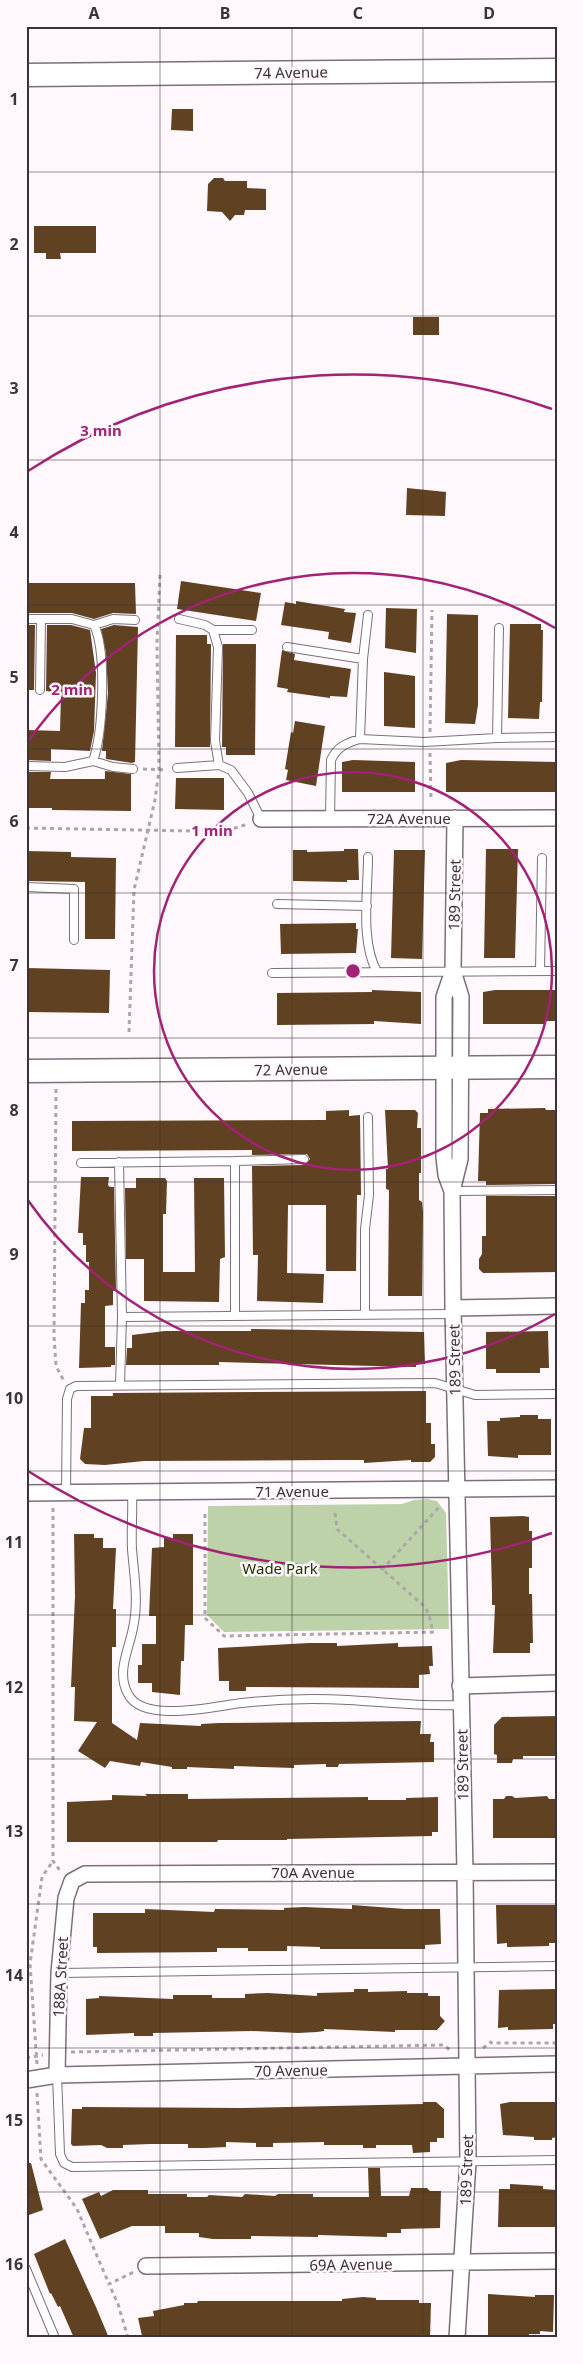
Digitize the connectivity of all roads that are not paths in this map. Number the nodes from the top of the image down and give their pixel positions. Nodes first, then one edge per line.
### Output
1 (557, 70) edge
2 (26, 74) edge
3 (368, 614) dead end
4 (26, 619) edge
5 (41, 619) junction
6 (179, 619) dead end
7 (135, 620) dead end
8 (94, 626) junction
9 (499, 628) dead end
10 (213, 630) junction
11 (252, 630) dead end
12 (287, 646) dead end
13 (364, 660) junction
14 (40, 690) dead end
15 (557, 737) edge
16 (497, 738) junction
17 (360, 739) junction
18 (93, 761) junction
19 (219, 765) junction
20 (26, 766) edge
21 (177, 768) road end
22 (132, 769) road end
23 (455, 818) junction
24 (557, 818) edge
25 (261, 819) joint
26 (330, 819) junction
27 (368, 857) dead end
28 (542, 858) dead end
29 (26, 887) edge
30 (277, 904) dead end
31 (368, 906) junction
32 (74, 940) dead end
33 (453, 971) junction
34 (540, 971) junction
35 (557, 971) edge
36 (377, 972) junction
37 (272, 973) dead end
38 (557, 1067) edge
39 (452, 1068) junction
40 (26, 1071) edge
41 (368, 1117) dead end
42 (304, 1160) dead end
43 (235, 1161) junction
44 (119, 1162) junction
45 (81, 1163) dead end
46 (557, 1190) edge
47 (452, 1191) junction
48 (557, 1306) edge
49 (453, 1311) junction
50 (234, 1314) junction
51 (366, 1314) junction
52 (122, 1317) junction
53 (120, 1385) junction
54 (454, 1388) junction
55 (557, 1394) edge
56 (557, 1488) edge
57 (455, 1490) junction
58 (66, 1492) junction
59 (132, 1492) junction
60 (26, 1493) edge
61 (557, 1682) edge
62 (460, 1686) junction
63 (461, 1705) junction
64 (465, 1871) junction
65 (557, 1872) edge
66 (67, 1877) joint
67 (557, 1966) edge
68 (466, 1968) junction
69 (59, 1974) junction
70 (557, 2064) edge
71 (466, 2065) junction
72 (57, 2075) junction
73 (32, 2085) edge
74 (557, 2160) edge
75 (468, 2161) junction
76 (557, 2261) edge
77 (460, 2262) junction
78 (146, 2266) dead end
79 (26, 2268) edge
80 (56, 2338) edge
81 (457, 2338) edge

1 - 2 street, 74 Avenue
3 - 13 lane
4 - 5 lane
5 - 8 lane
5 - 14 lane
6 - 10 lane
7 - 8 lane
8 - 18 lane
9 - 16 lane
10 - 11 lane
10 - 19 lane
12 - 13 lane
13 - 17 lane
15 - 16 lane
16 - 17 lane
17 - 26 lane
18 - 20 lane
18 - 22 lane
19 - 21 lane
19 - 25 lane
23 - 24 street, 72A Avenue
23 - 26 street, 72A Avenue
23 - 33 street, 189 Street
25 - 26 street, 72A Avenue
27 - 31 lane
28 - 34 lane
29 - 32 lane
30 - 31 lane
31 - 36 lane
33 - 34 lane
33 - 36 lane
33 - 39 street, 189 Street
34 - 35 lane
36 - 37 lane
38 - 39 street, 72 Avenue
39 - 40 street, 72 Avenue
39 - 47 street, 189 Street
41 - 51 lane
42 - 43 lane
43 - 44 lane
43 - 50 lane
44 - 45 lane
44 - 52 lane
46 - 47 lane
47 - 49 street, 189 Street
48 - 49 street
49 - 51 lane
49 - 54 street, 189 Street
50 - 51 lane
50 - 52 lane
52 - 53 lane
53 - 54 lane
53 - 58 lane
54 - 55 lane
54 - 57 street, 189 Street
56 - 57 street, 71 Avenue
57 - 59 street, 71 Avenue
57 - 62 street, 189 Street
58 - 59 street, 71 Avenue
58 - 60 street, 71 Avenue
59 - 63 lane
61 - 62 street
62 - 63 street, 189 Street
63 - 64 street, 189 Street
64 - 65 street, 70A Avenue
64 - 66 street, 70A Avenue
64 - 68 street, 189 Street
66 - 69 street, 188A Street
67 - 68 lane
68 - 69 lane
68 - 71 street, 189 Street
69 - 72 street, 188A Street
70 - 71 street, 70 Avenue
71 - 72 street, 70 Avenue
71 - 75 street, 189 Street
72 - 73 street, 70 Avenue
72 - 75 lane
74 - 75 lane
75 - 77 street, 189 Street
76 - 77 street, 69A Avenue
77 - 78 street, 69A Avenue
77 - 81 street, 189 Street
79 - 80 lane

